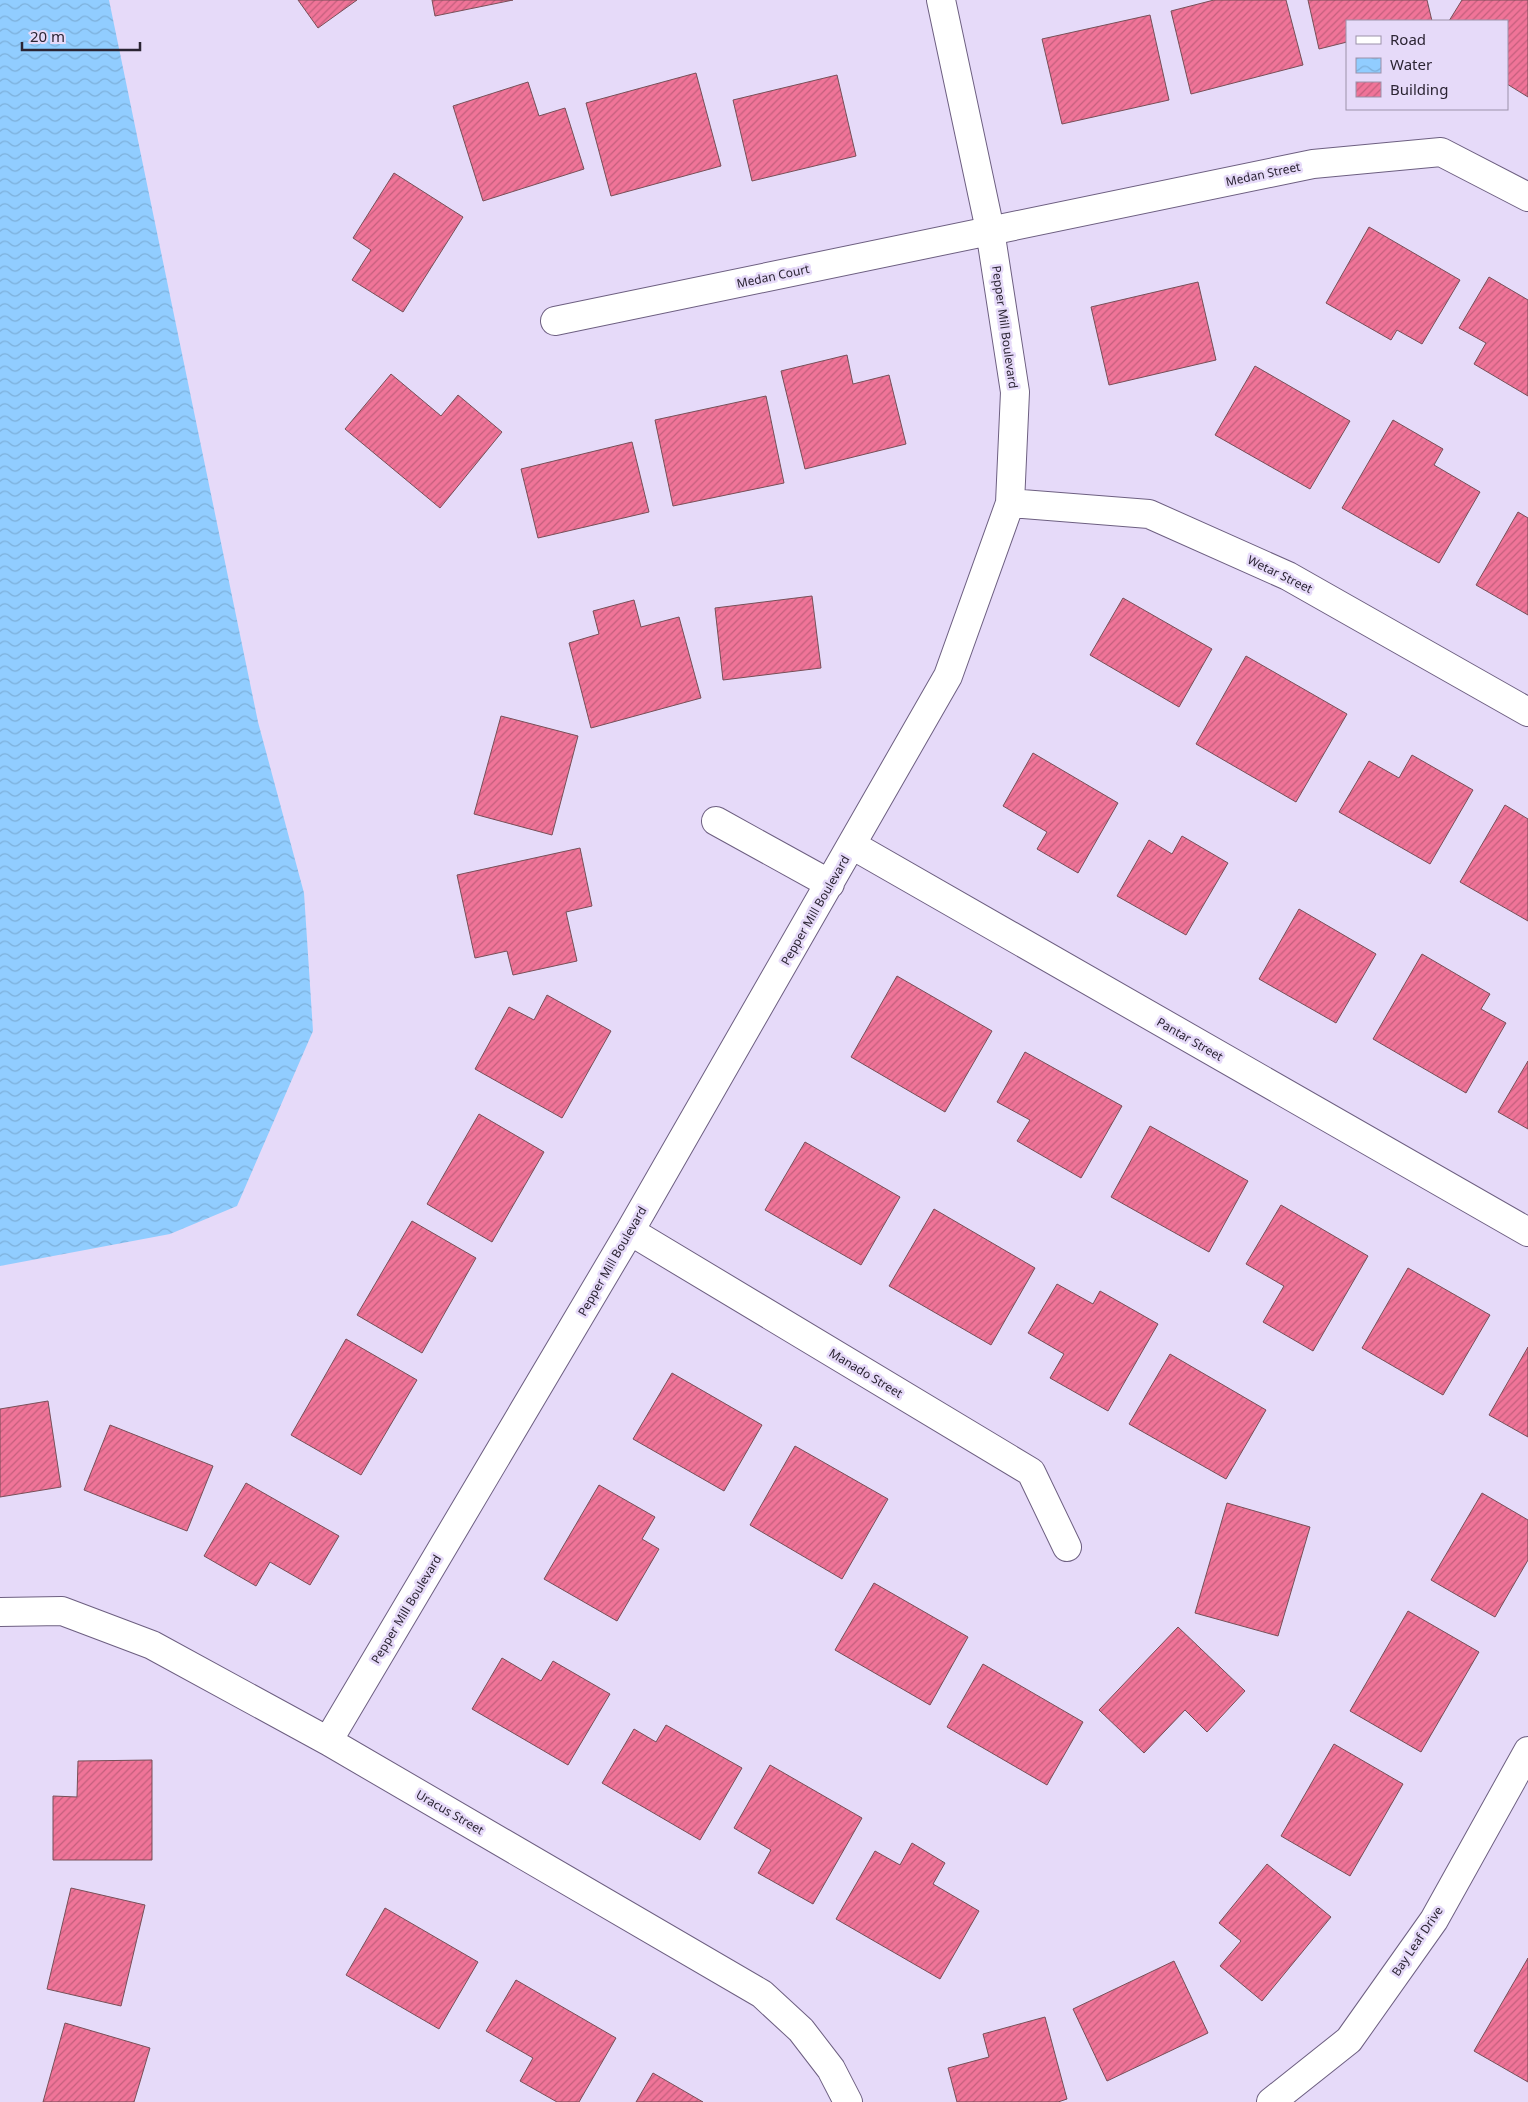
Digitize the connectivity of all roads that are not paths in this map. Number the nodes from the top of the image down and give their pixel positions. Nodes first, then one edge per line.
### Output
1 (941, 0) edge
2 (1528, 197) edge
3 (990, 230) junction
4 (555, 321) dead end
5 (1010, 504) junction
6 (1528, 712) edge
7 (716, 821) dead end
8 (852, 846) junction
9 (830, 884) junction
10 (630, 1231) junction
11 (1528, 1232) edge
12 (1067, 1547) dead end
13 (0, 1612) edge
14 (328, 1741) junction
15 (1528, 1751) edge
16 (848, 2102) edge
17 (1270, 2102) edge

1 - 3 street, Pepper Mill Boulevard
2 - 3 street, Medan Street
3 - 4 street, Medan Court
3 - 5 street, Pepper Mill Boulevard
5 - 6 street, Wetar Street
5 - 8 street, Pepper Mill Boulevard
7 - 9 street
8 - 9 street, Pepper Mill Boulevard
8 - 11 street, Pantar Street
9 - 10 street, Pepper Mill Boulevard
10 - 12 street, Manado Street
10 - 14 street, Pepper Mill Boulevard
13 - 14 street, Uracus Street
14 - 16 street, Uracus Street
15 - 17 street, Bay Leaf Drive

